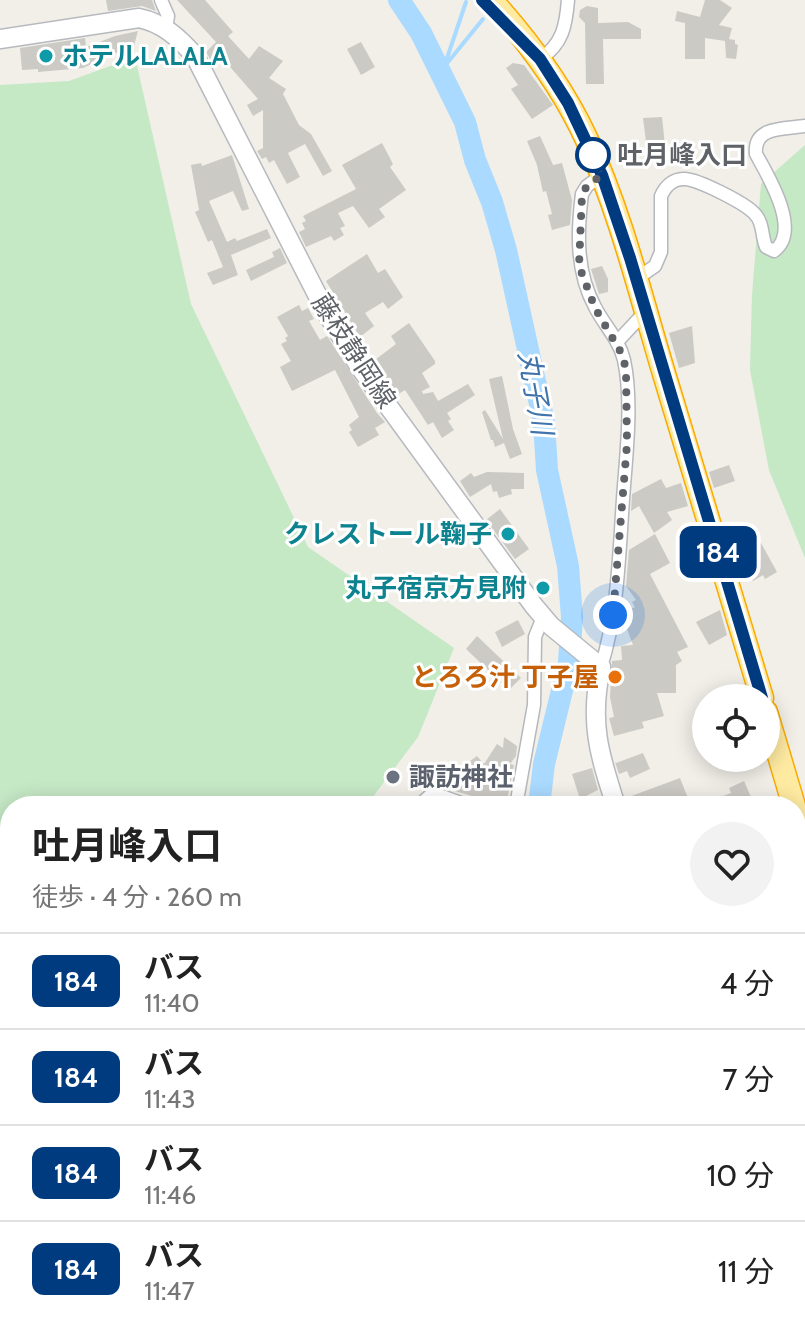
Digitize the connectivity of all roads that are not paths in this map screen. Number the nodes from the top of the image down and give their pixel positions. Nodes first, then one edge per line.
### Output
1 (161, 0) edge
2 (482, 0) edge
3 (491, 0) edge
4 (568, 0) edge
5 (166, 30) junction
6 (0, 39) edge
7 (540, 59) junction
8 (805, 126) edge
9 (602, 175) junction
10 (636, 279) junction
11 (645, 312) junction
12 (617, 342) junction
13 (547, 622) junction
14 (593, 661) junction
15 (758, 684) edge
16 (780, 759) edge
17 (518, 796) edge
18 (613, 796) edge
19 (791, 796) edge

1 - 5 street
2 - 7 highway
3 - 7 highway
4 - 7 street
5 - 6 main road, 藤枝静岡線
5 - 13 main road, 藤枝静岡線
7 - 9 highway
8 - 10 street
9 - 10 highway
9 - 12 street
10 - 11 highway
11 - 12 street
11 - 15 highway
12 - 14 street
13 - 14 main road, 藤枝静岡線
13 - 17 street
14 - 18 main road
16 - 19 highway

